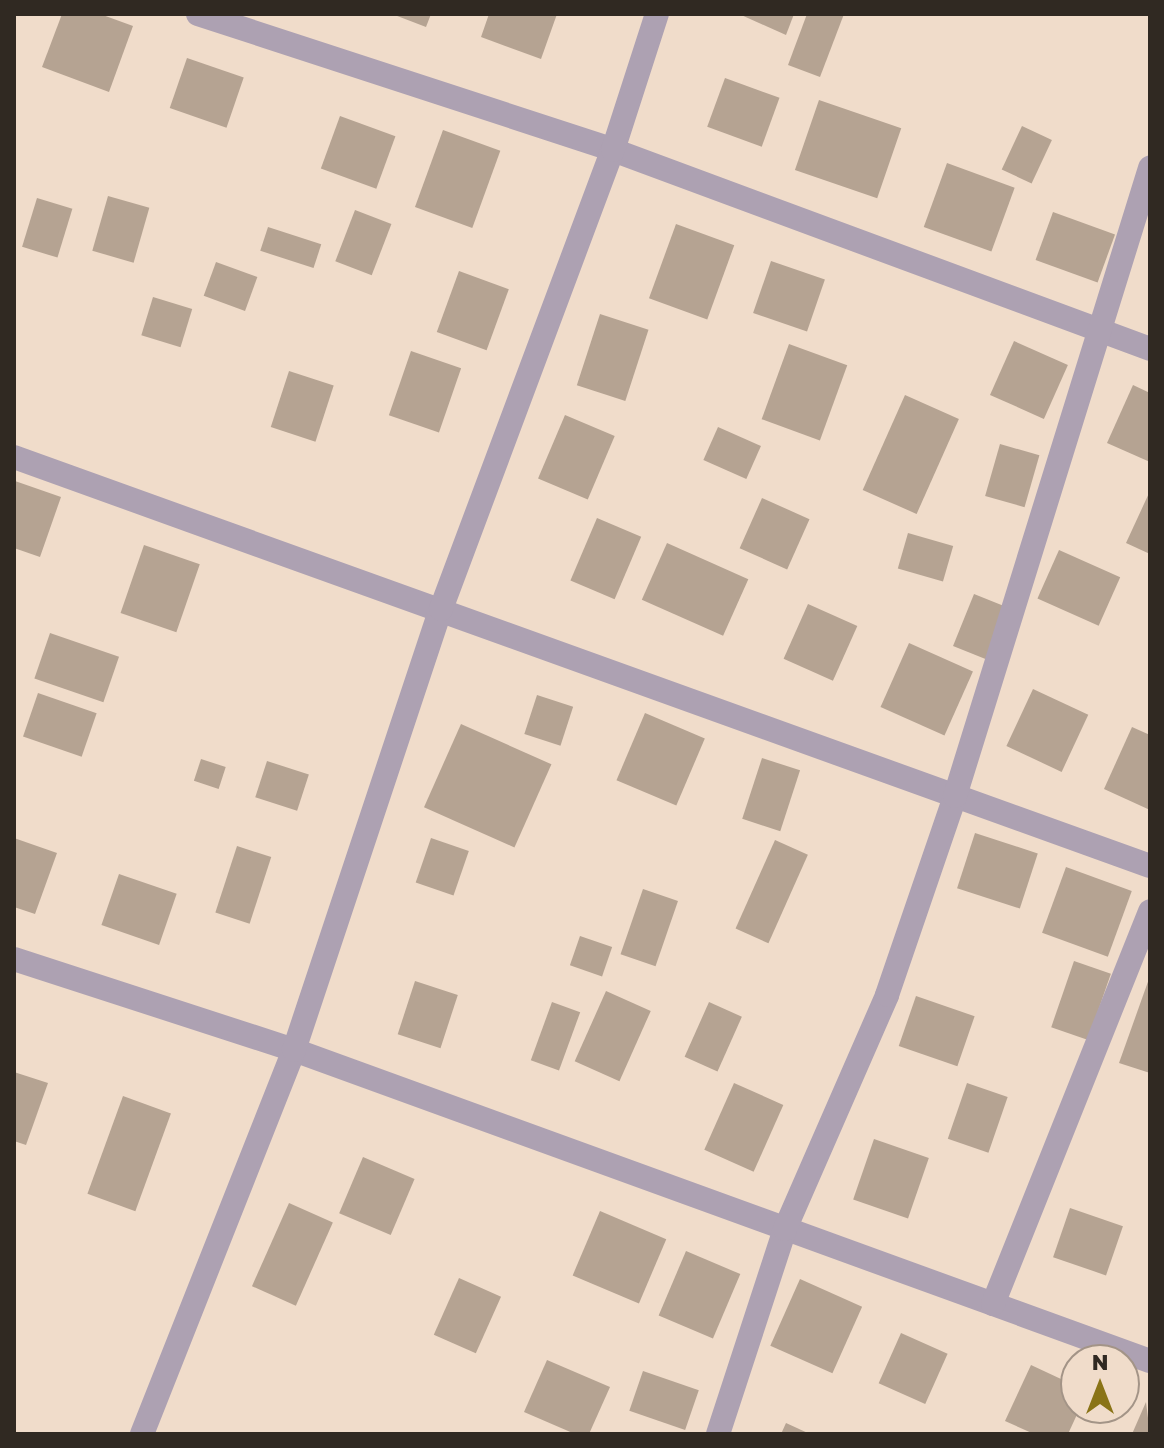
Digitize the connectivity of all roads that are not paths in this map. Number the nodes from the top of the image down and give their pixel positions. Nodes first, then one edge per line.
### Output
1 (198, 14) edge
2 (657, 14) edge
3 (613, 150) junction
4 (1150, 168) edge
5 (1103, 331) junction
6 (1150, 349) edge
7 (14, 457) edge
8 (441, 609) junction
9 (955, 796) junction
10 (1150, 866) edge
11 (1150, 911) edge
12 (14, 959) edge
13 (294, 1050) junction
14 (785, 1229) junction
15 (993, 1304) junction
16 (1150, 1361) edge
17 (142, 1434) edge
18 (718, 1434) edge

1 - 3 street
2 - 3 street
3 - 5 street
3 - 8 street
4 - 5 street
5 - 6 street
5 - 9 street
7 - 8 street
8 - 9 street
8 - 13 street
9 - 10 street
9 - 14 street
11 - 15 street
12 - 13 street
13 - 14 street
13 - 17 street
14 - 15 street
14 - 18 street
15 - 16 street

